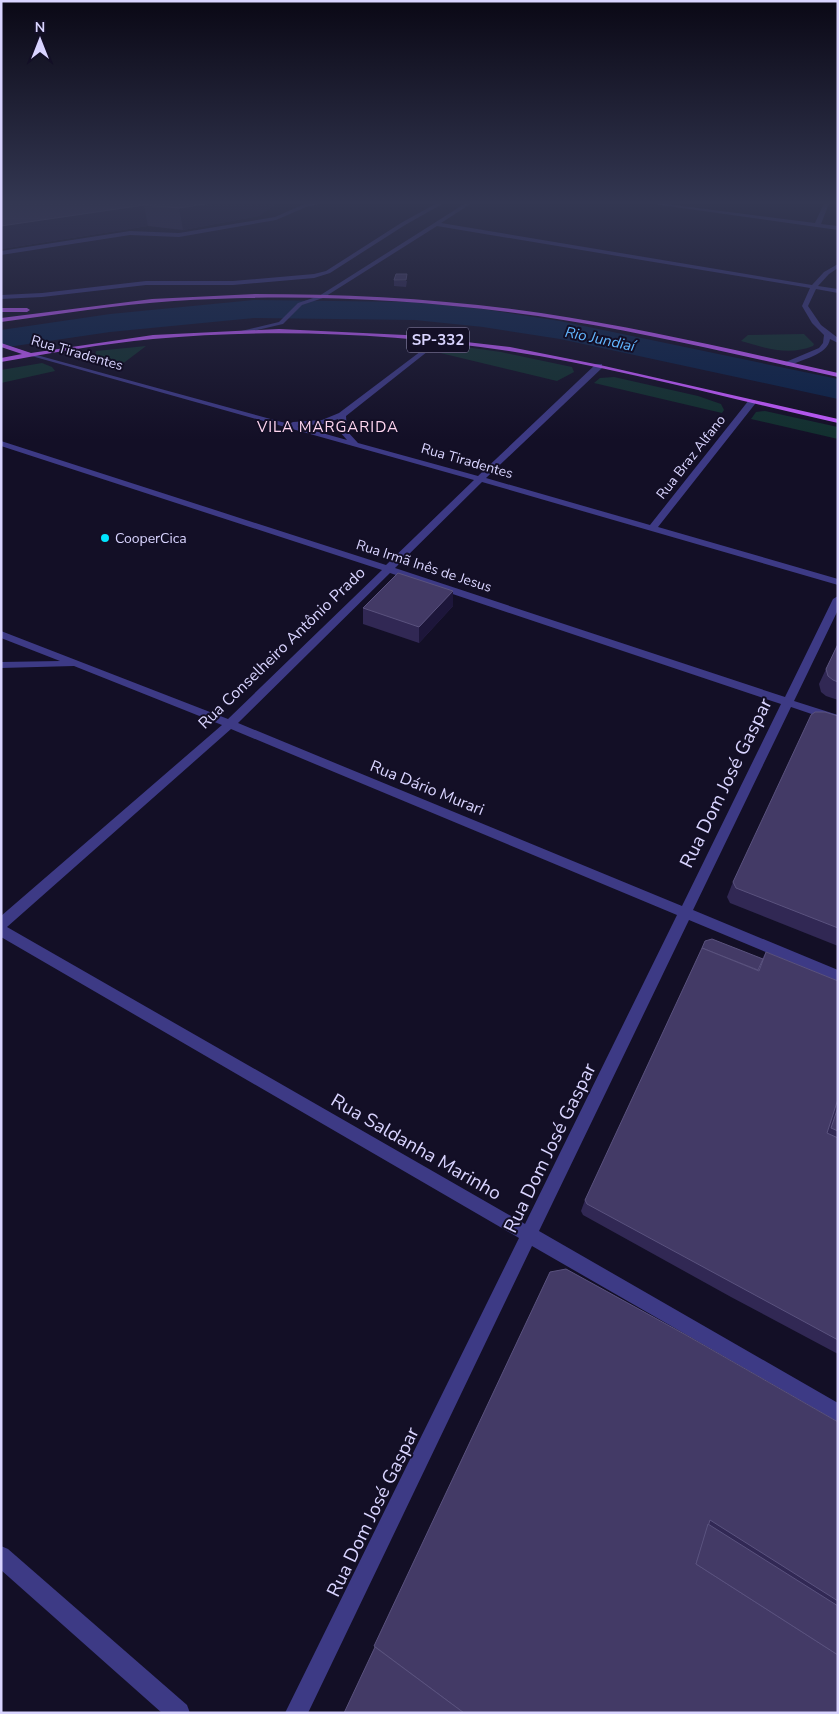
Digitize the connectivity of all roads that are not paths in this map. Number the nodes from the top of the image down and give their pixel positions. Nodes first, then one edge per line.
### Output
1 (246, 281) edge
2 (346, 281) edge
3 (778, 281) edge
4 (818, 281) edge
5 (814, 287) junction
6 (838, 291) edge
7 (1, 297) edge
8 (280, 297) junction
9 (321, 297) junction
10 (300, 304) junction
11 (109, 305) junction
12 (1, 310) edge
13 (1, 320) edge
14 (240, 332) junction
15 (827, 336) junction
16 (439, 340) junction
17 (838, 341) edge
18 (1, 345) edge
19 (31, 355) junction
20 (1, 360) edge
21 (785, 364) junction
22 (599, 366) junction
23 (838, 375) edge
24 (752, 402) junction
25 (342, 415) junction
26 (838, 421) edge
27 (280, 424) junction
28 (1, 442) edge
29 (361, 446) junction
30 (480, 479) junction
31 (652, 529) junction
32 (388, 568) junction
33 (838, 582) edge
34 (838, 599) edge
35 (1, 634) edge
36 (77, 664) junction
37 (1, 665) edge
38 (787, 702) junction
39 (838, 719) edge
40 (230, 724) junction
41 (686, 913) junction
42 (1, 924) edge
43 (1, 930) edge
44 (838, 976) edge
45 (530, 1236) junction
46 (838, 1413) edge
47 (1, 1556) edge
48 (179, 1713) edge
49 (296, 1713) edge

1 - 7 street
2 - 9 street
3 - 5 street
4 - 5 street
5 - 6 street
5 - 15 street
8 - 9 main road, SP-332
8 - 10 main road
8 - 11 main road, SP-332
9 - 10 street
9 - 21 main road, SP-332
10 - 14 street
11 - 12 main road, Rua Tiradentes
11 - 13 main road, SP-332
14 - 16 main road, SP-332
14 - 19 main road, SP-332
15 - 17 street
15 - 21 street
16 - 22 main road, SP-332
16 - 25 street
18 - 19 main road, Rua Tiradentes
19 - 20 main road, SP-332
19 - 27 street, Rua Tiradentes
21 - 23 main road, SP-332
22 - 24 main road, SP-332
22 - 30 street, Rua Conselheiro Antônio Prado
24 - 26 main road, SP-332
24 - 31 street, Rua Braz Alfano
25 - 27 street
25 - 29 street
27 - 29 street, Rua Tiradentes
28 - 32 street, Rua Irmã Inês de Jesus
29 - 30 street, Rua Tiradentes
30 - 31 street, Rua Tiradentes
30 - 32 street, Rua Conselheiro Antônio Prado
31 - 33 street, Rua Tiradentes
32 - 38 street, Rua Irmã Inês de Jesus
32 - 40 street, Rua Conselheiro Antônio Prado
34 - 38 street, Rua Dom José Gaspar
35 - 36 street, Rua Dário Murari
36 - 37 street
36 - 40 street, Rua Dário Murari
38 - 39 street, Rua Irmã Inês de Jesus
38 - 41 street, Rua Dom José Gaspar
40 - 41 street, Rua Dário Murari
40 - 42 street, Rua Conselheiro Antônio Prado
41 - 44 street, Rua Dário Murari
41 - 45 street, Rua Dom José Gaspar
43 - 45 street, Rua Saldanha Marinho
45 - 46 street, Rua Saldanha Marinho
45 - 49 street, Rua Dom José Gaspar
47 - 48 street

